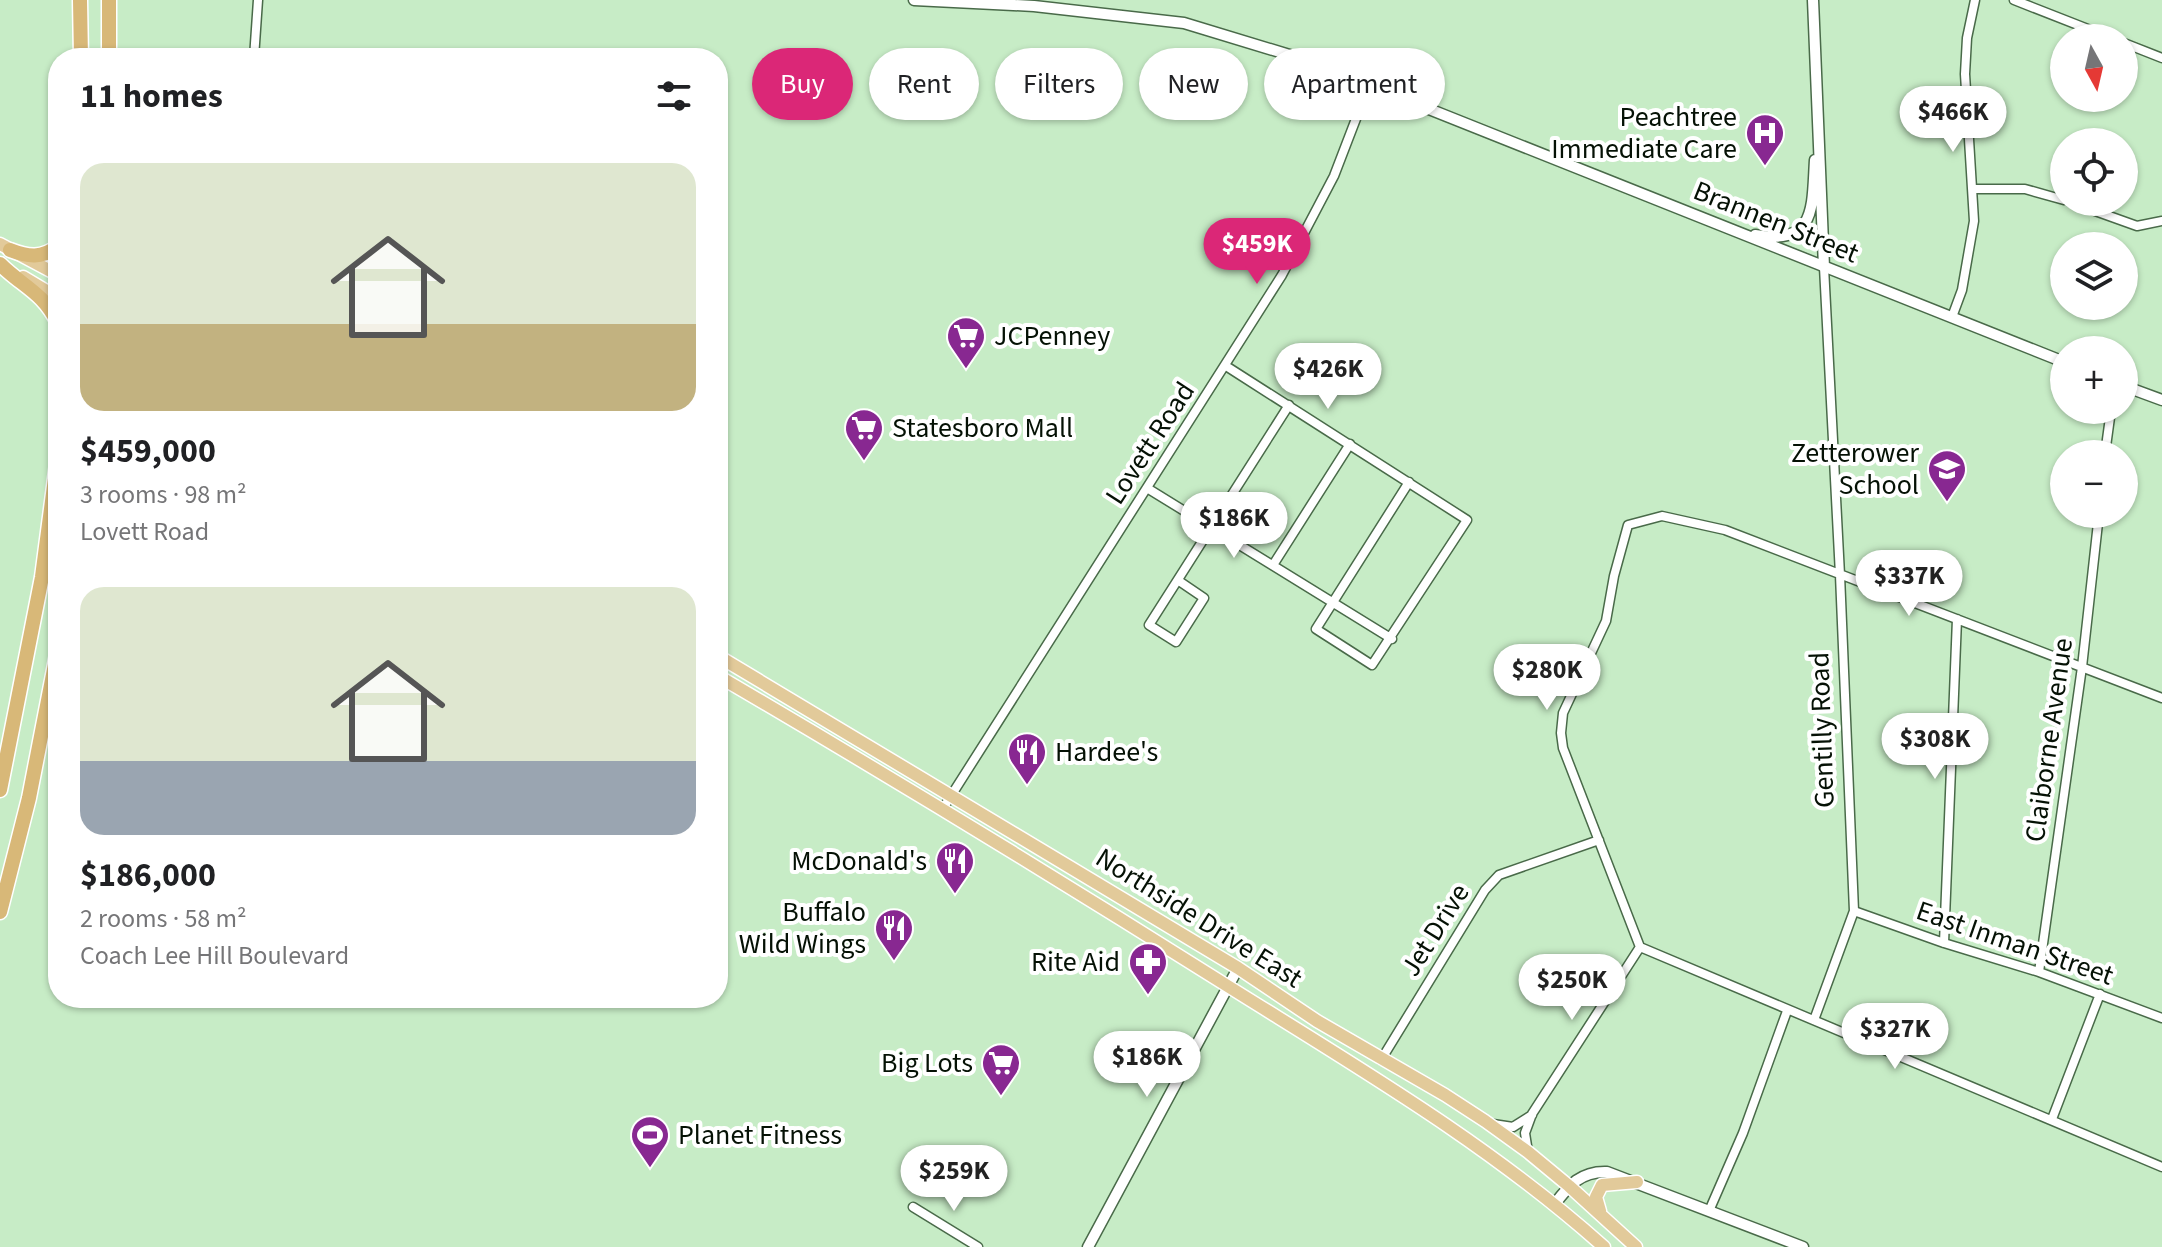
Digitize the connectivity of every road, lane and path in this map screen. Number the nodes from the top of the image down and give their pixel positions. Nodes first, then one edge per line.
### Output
1 (80, 0) edge
2 (109, 0) edge
3 (258, 0) edge
4 (914, 0) edge
5 (1813, 0) edge
6 (1975, 0) edge
7 (2014, 0) edge
8 (2075, 24) edge
9 (81, 48) edge
10 (109, 48) edge
11 (255, 48) edge
12 (1266, 48) edge
13 (2138, 49) edge
14 (2162, 58) edge
15 (1818, 106) junction
16 (1445, 115) edge
17 (1356, 120) edge
18 (1973, 189) junction
19 (2050, 195) edge
20 (2109, 216) edge
21 (2162, 221) edge
22 (1732, 230) junction
23 (5, 247) edge
24 (48, 251) edge
25 (0, 264) edge
26 (1824, 267) junction
27 (48, 270) edge
28 (48, 292) edge
29 (48, 304) edge
30 (1952, 317) junction
31 (2050, 356) edge
32 (1226, 366) junction
33 (2138, 391) edge
34 (2162, 400) edge
35 (1289, 405) junction
36 (1350, 444) junction
37 (1409, 482) junction
38 (1147, 488) junction
39 (1213, 527) junction
40 (2097, 528) edge
41 (48, 532) edge
42 (1273, 565) junction
43 (1840, 575) junction
44 (1179, 581) junction
45 (1332, 603) junction
46 (1957, 619) junction
47 (1392, 639) junction
48 (728, 662) edge
49 (2082, 667) junction
50 (728, 682) edge
51 (2162, 698) edge
52 (48, 700) edge
53 (0, 790) edge
54 (952, 794) junction
55 (942, 810) junction
56 (1599, 840) junction
57 (1854, 911) junction
58 (0, 912) edge
59 (1944, 943) junction
60 (1640, 947) junction
61 (1238, 968) junction
62 (2039, 972) junction
63 (1228, 986) junction
64 (2100, 994) junction
65 (1787, 1011) junction
66 (2162, 1018) edge
67 (1814, 1020) junction
68 (1381, 1060) junction
69 (1532, 1114) junction
70 (2052, 1119) junction
71 (1485, 1121) junction
72 (1528, 1152) junction
73 (2162, 1167) edge
74 (1637, 1182) junction
75 (1569, 1186) junction
76 (1554, 1205) junction
77 (913, 1207) dead end
78 (1709, 1211) junction
79 (1601, 1214) junction
80 (978, 1247) edge
81 (1088, 1247) edge
82 (1604, 1247) edge
83 (1636, 1247) edge
84 (1803, 1247) edge

1 - 9 highway
2 - 10 highway
3 - 11 street
4 - 12 street, Brannen Street
5 - 15 street, Gentilly Road
6 - 18 street
7 - 8 street
13 - 14 street
15 - 22 street
15 - 26 street, Gentilly Road
16 - 22 street, Brannen Street
17 - 32 street, Lovett Road
18 - 19 street
18 - 30 street
20 - 21 street
22 - 26 street, Brannen Street
23 - 24 highway
23 - 27 main road
25 - 28 main road
25 - 29 highway
26 - 30 street, Brannen Street
26 - 43 street, Gentilly Road
30 - 31 street, Brannen Street
32 - 35 street
32 - 38 street, Lovett Road
33 - 34 street
35 - 36 street
35 - 39 street
36 - 37 street
36 - 42 street
37 - 45 street
37 - 47 street
38 - 39 street
38 - 54 street, Lovett Road
39 - 42 street
39 - 44 street
40 - 49 street, Claiborne Avenue
41 - 53 highway
42 - 45 street
43 - 46 street
43 - 56 street
43 - 57 street, Gentilly Road
44 - 44 street
45 - 47 street
45 - 47 street
46 - 49 street
46 - 59 street
48 - 54 main road, Northside Drive East
49 - 51 street
49 - 62 street, Claiborne Avenue
50 - 55 main road, Northside Drive East
52 - 58 highway
54 - 55 street, Lovett Road
54 - 61 main road, Northside Drive East
55 - 63 main road, Northside Drive East
56 - 60 street
56 - 68 street, Jet Drive
57 - 59 street, East Inman Street
57 - 67 street, Gentilly Road
59 - 62 street, East Inman Street
60 - 65 street
60 - 69 street
61 - 63 street
61 - 68 main road, Northside Drive East
62 - 64 street, East Inman Street
63 - 76 main road, Northside Drive East
63 - 81 street
64 - 66 street, East Inman Street
64 - 70 street
65 - 67 street
65 - 78 street
67 - 70 street
68 - 71 main road, Northside Drive East
69 - 71 street
69 - 72 street
70 - 73 street
71 - 72 main road, Northside Drive East
72 - 75 main road, Northside Drive East
74 - 75 street
74 - 78 street
74 - 79 main road
75 - 76 street
75 - 79 main road, Northside Drive East
76 - 82 main road, Northside Drive East
77 - 80 street
78 - 84 street
79 - 83 main road, Northside Drive East

